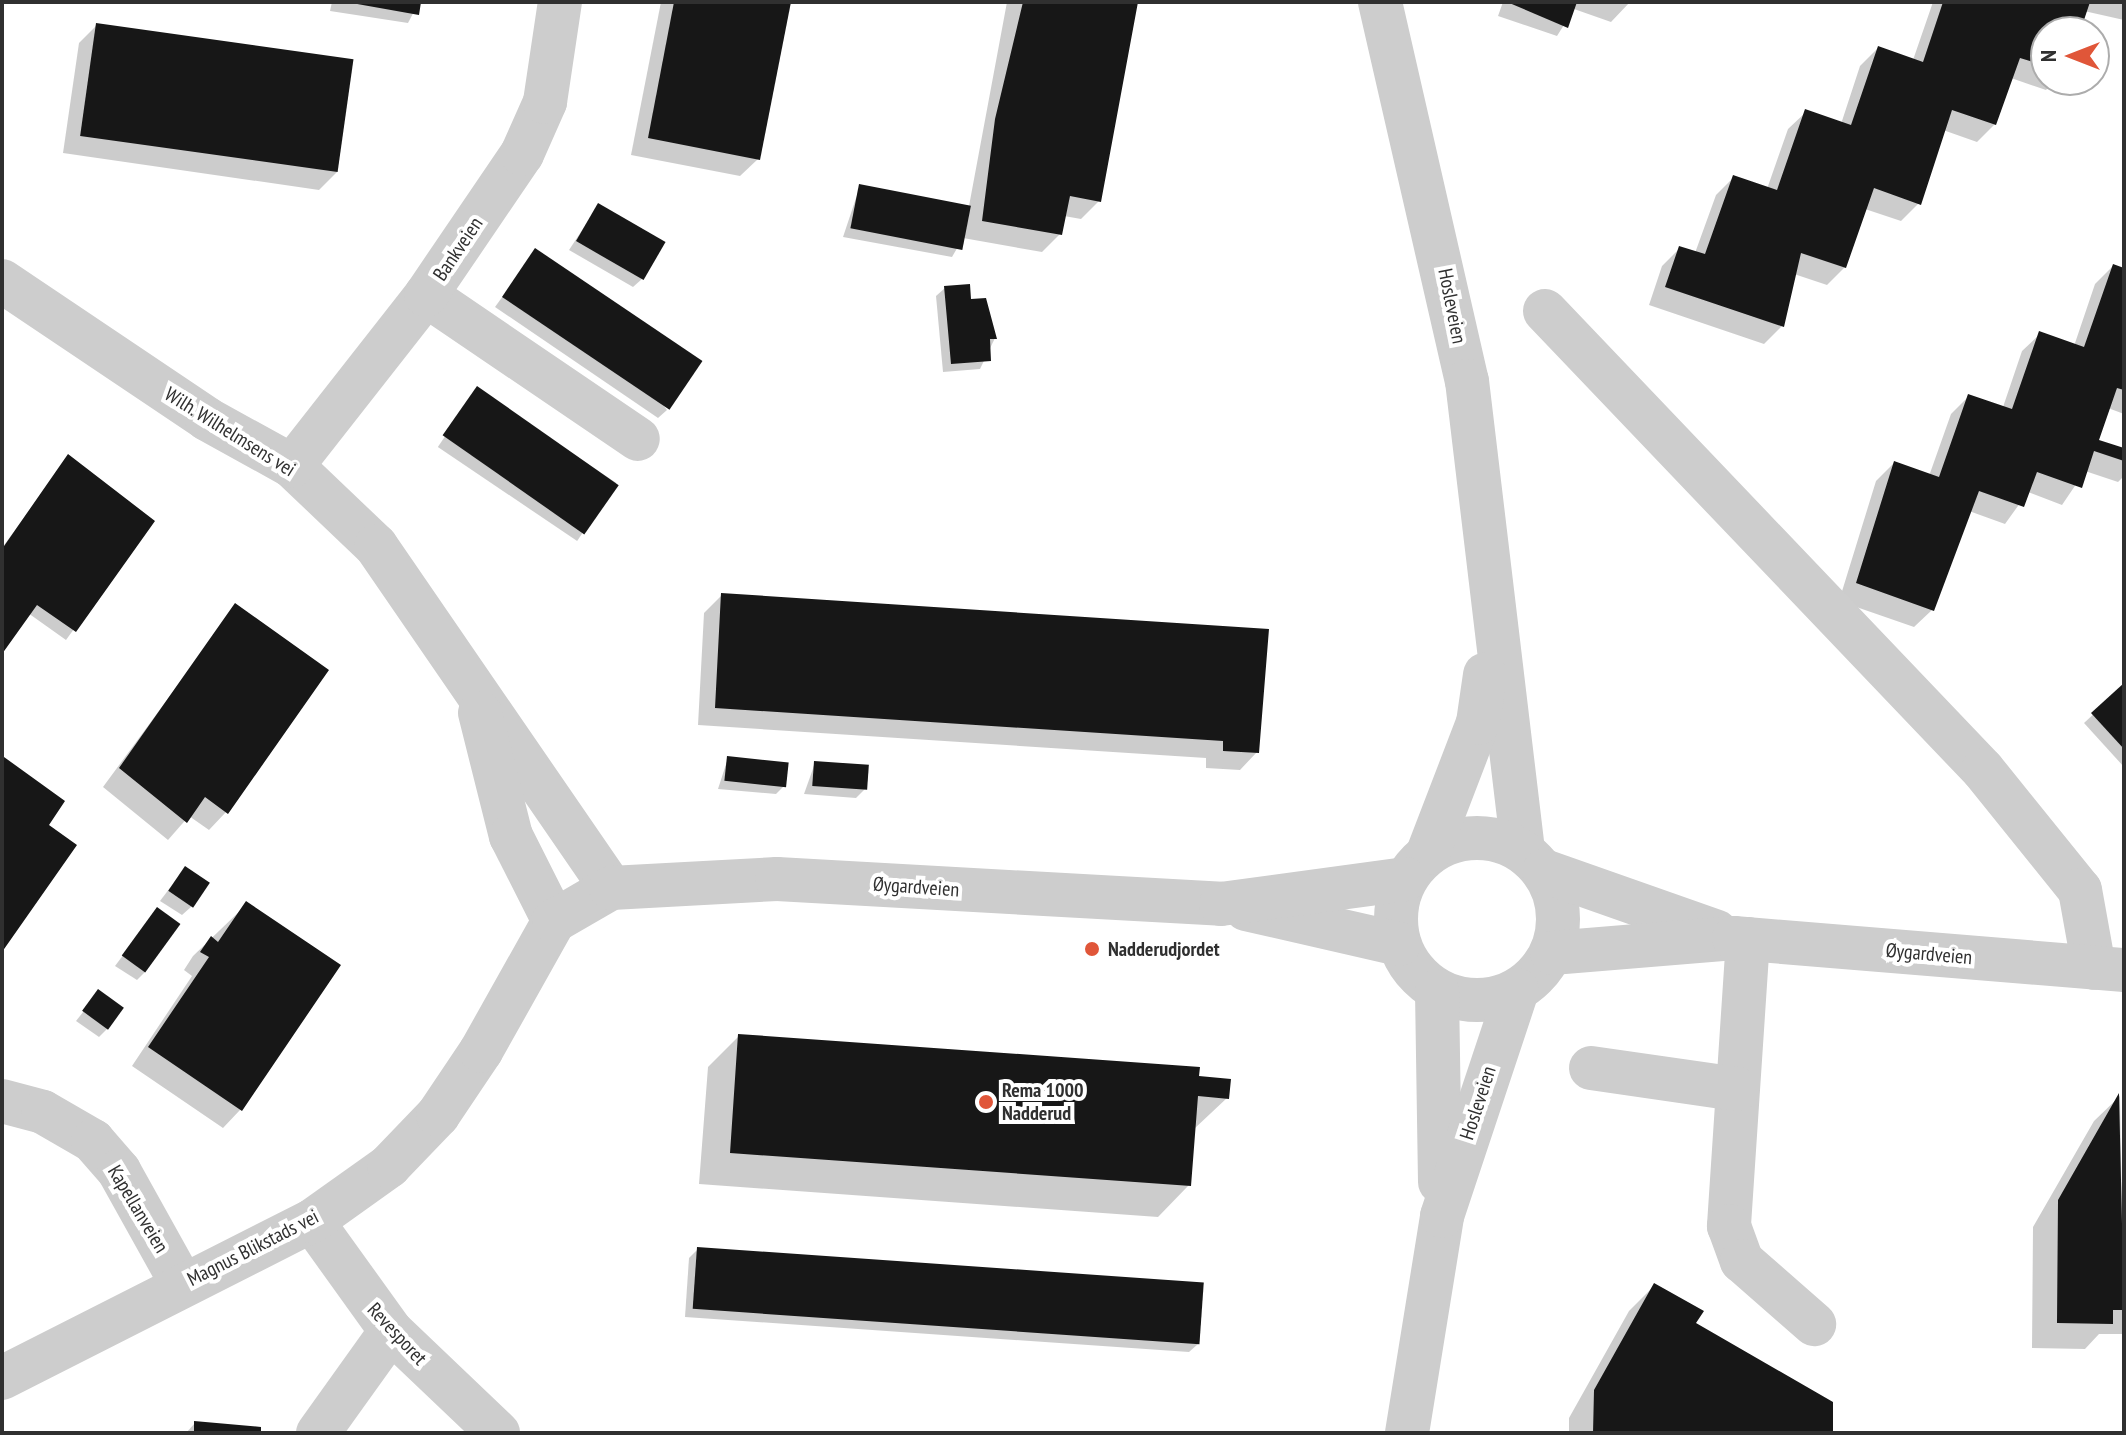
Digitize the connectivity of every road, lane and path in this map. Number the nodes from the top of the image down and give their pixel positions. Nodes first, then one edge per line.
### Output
1 (560, 2) edge
2 (1380, 2) edge
3 (2, 281) edge
4 (426, 295) junction
5 (1545, 311) dead end
6 (638, 439) dead end
7 (292, 466) junction
8 (1492, 617) junction
9 (476, 699) junction
10 (1533, 861) junction
11 (1416, 866) junction
12 (611, 888) junction
13 (1221, 904) junction
14 (554, 921) junction
15 (1741, 939) junction
16 (1399, 944) junction
17 (1552, 953) junction
18 (2109, 969) edge
19 (1517, 990) junction
20 (1437, 991) junction
21 (1591, 1068) dead end
22 (1737, 1089) junction
23 (2, 1101) edge
24 (1442, 1216) junction
25 (312, 1221) junction
26 (182, 1284) junction
27 (1814, 1324) dead end
28 (391, 1331) junction
29 (2, 1378) edge
30 (318, 1433) edge
31 (498, 1433) edge
32 (1407, 1433) edge

1 - 4 street, Bankveien
2 - 8 street, Hosleveien
3 - 7 street, Wilh. Wilhelmsens vei
4 - 6 street
4 - 7 street, Bankveien
5 - 18 street
7 - 9 street, Wilh. Wilhelmsens vei
8 - 10 street, Hosleveien
8 - 11 street, Hosleveien
9 - 12 street, Wilh. Wilhelmsens vei
9 - 14 street, Wilh. Wilhelmsens vei
10 - 11 street
10 - 15 street, Øygardveien
10 - 17 street
11 - 13 street, Øygardveien
11 - 16 street
12 - 13 street, Øygardveien
12 - 14 street, Magnus Blikstads vei
13 - 16 street, Øygardveien
14 - 25 street, Magnus Blikstads vei
15 - 17 street, Øygardveien
15 - 18 street, Øygardveien
15 - 22 street
16 - 20 street
17 - 19 street
19 - 20 street
19 - 24 street, Hosleveien
20 - 24 street, Hosleveien
21 - 22 street
22 - 27 street
23 - 26 street, Kapellanveien
24 - 32 street, Hosleveien
25 - 26 street, Magnus Blikstads vei
25 - 28 street, Revesporet
26 - 29 street, Magnus Blikstads vei
28 - 30 street
28 - 31 street, Revesporet

